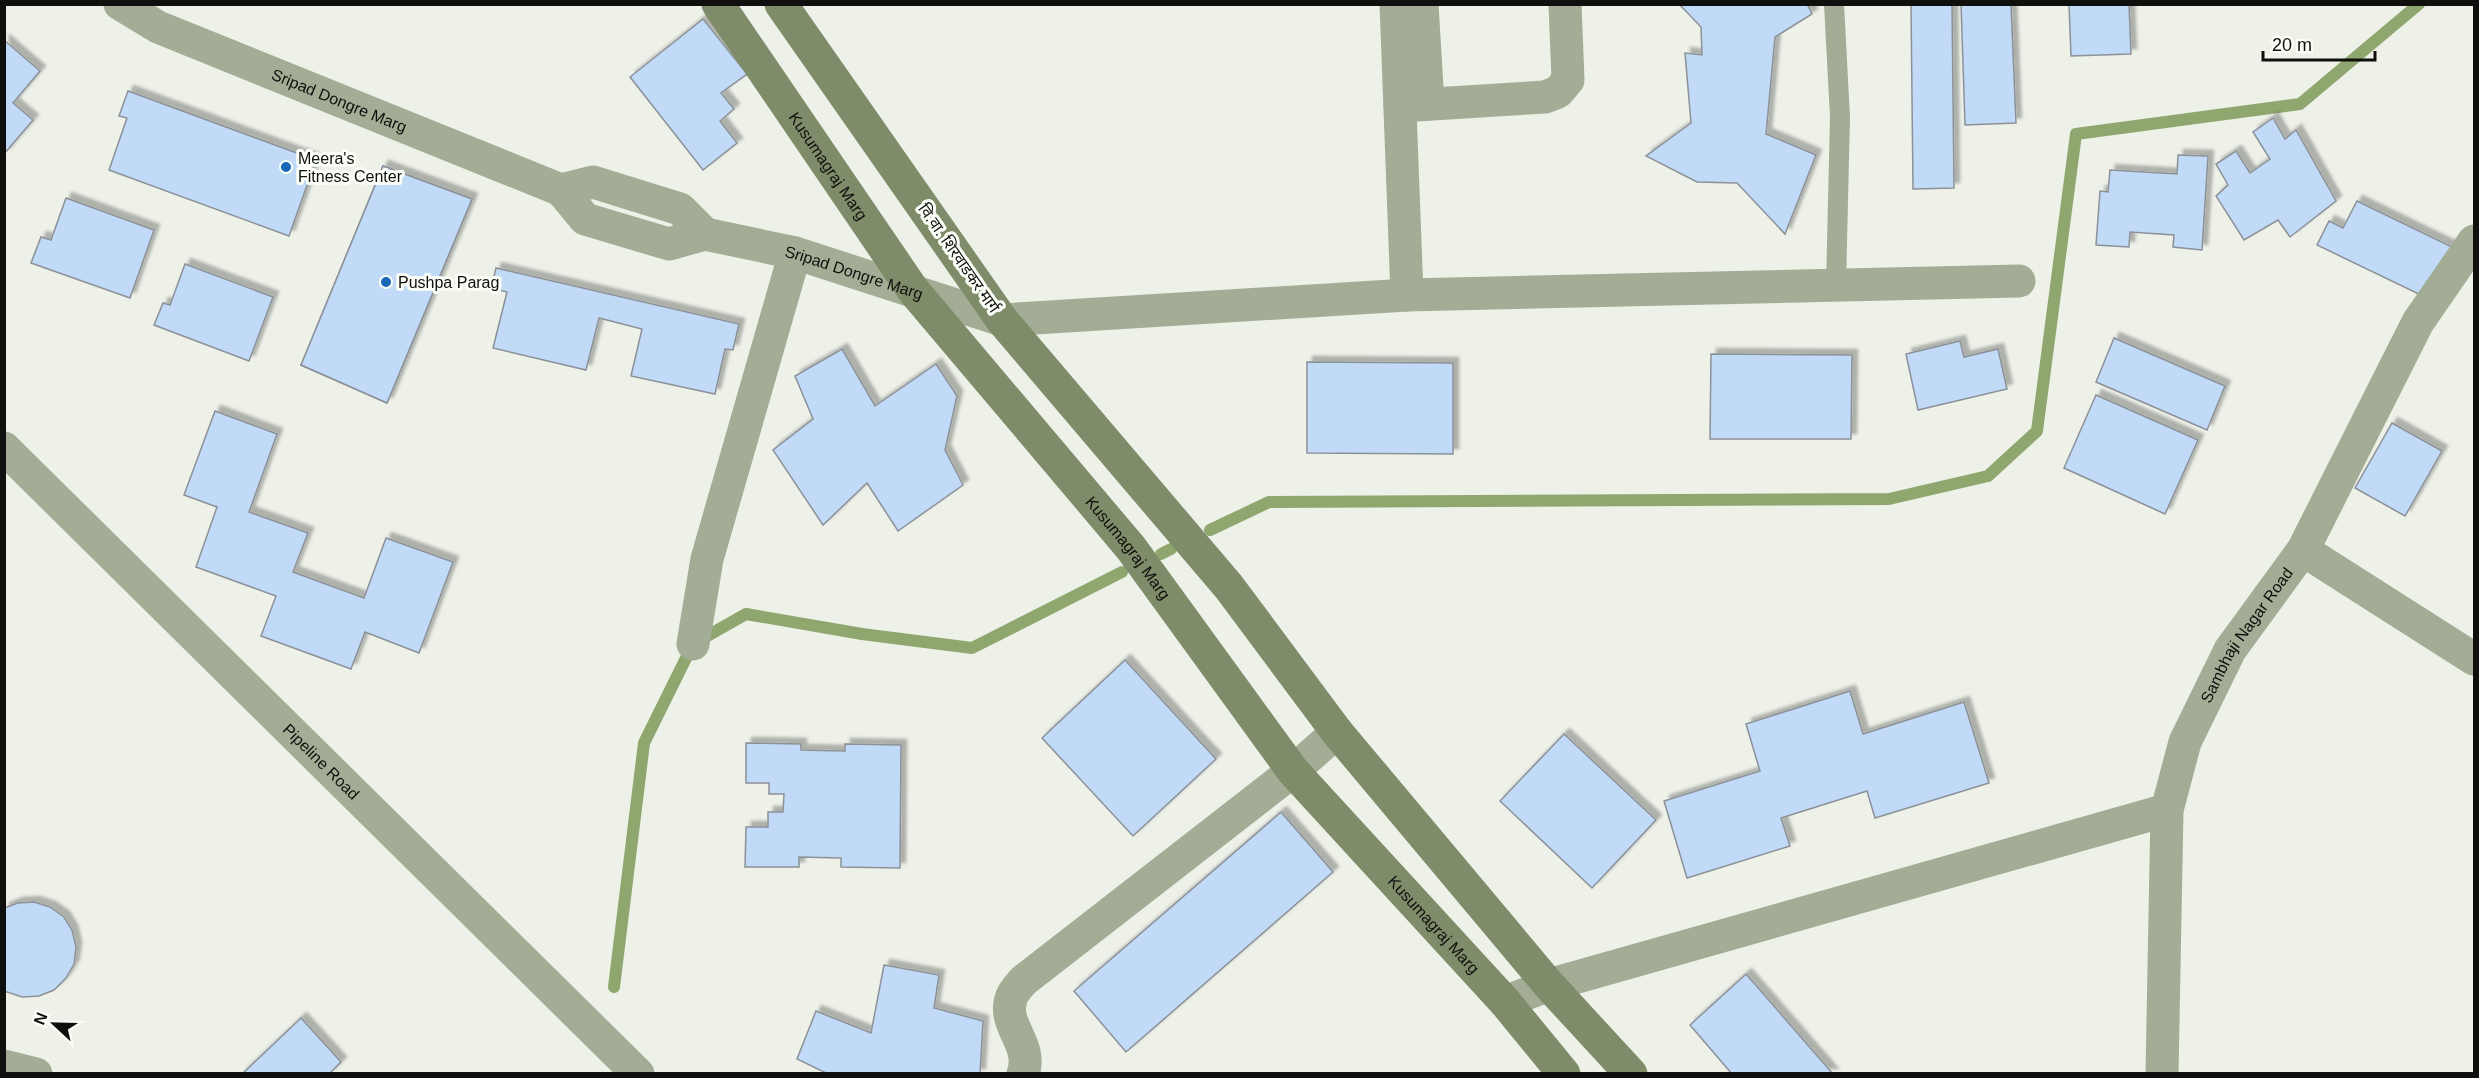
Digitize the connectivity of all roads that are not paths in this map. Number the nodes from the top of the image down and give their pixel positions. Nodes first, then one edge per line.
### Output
1 (120, 4) edge
2 (718, 4) edge
3 (781, 4) edge
4 (1396, 4) edge
5 (1422, 4) edge
6 (1565, 4) edge
7 (1834, 4) edge
8 (1414, 105) junction
9 (2475, 241) edge
10 (795, 253) junction
11 (2019, 281) dead end
12 (1836, 285) junction
13 (913, 290) junction
14 (1407, 295) junction
15 (1002, 320) junction
16 (4, 448) edge
17 (2303, 550) junction
18 (693, 645) dead end
19 (2475, 659) edge
20 (1337, 732) junction
21 (1293, 771) junction
22 (2167, 810) junction
23 (1549, 985) junction
24 (1505, 1002) junction
25 (4, 1065) edge
26 (36, 1073) edge
27 (638, 1074) edge
28 (1023, 1074) edge
29 (1564, 1074) edge
30 (1631, 1074) edge
31 (2162, 1074) edge

1 - 10 street, Sripad Dongre Marg
2 - 13 street, Kusumagraj Marg
3 - 15 street, वि.वा. शिरवाडकर मार्ग
4 - 8 street
5 - 8 street
6 - 8 street
7 - 12 lane
8 - 14 street
9 - 17 street, Sambhaji Nagar Road
10 - 13 street, Sripad Dongre Marg
10 - 18 street
11 - 12 street
12 - 14 street
13 - 15 street, Sripad Dongre Marg
13 - 21 street, Kusumagraj Marg
14 - 15 street
15 - 20 street, वि.वा. शिरवाडकर मार्ग
16 - 27 street, Pipeline Road
17 - 19 street
17 - 22 street, Sambhaji Nagar Road
20 - 21 street
20 - 23 street
21 - 24 street, Kusumagraj Marg
21 - 28 street
22 - 23 street
22 - 31 street, Sambhaji Nagar Road
23 - 24 street
23 - 30 street
24 - 29 street, Kusumagraj Marg
25 - 26 street

